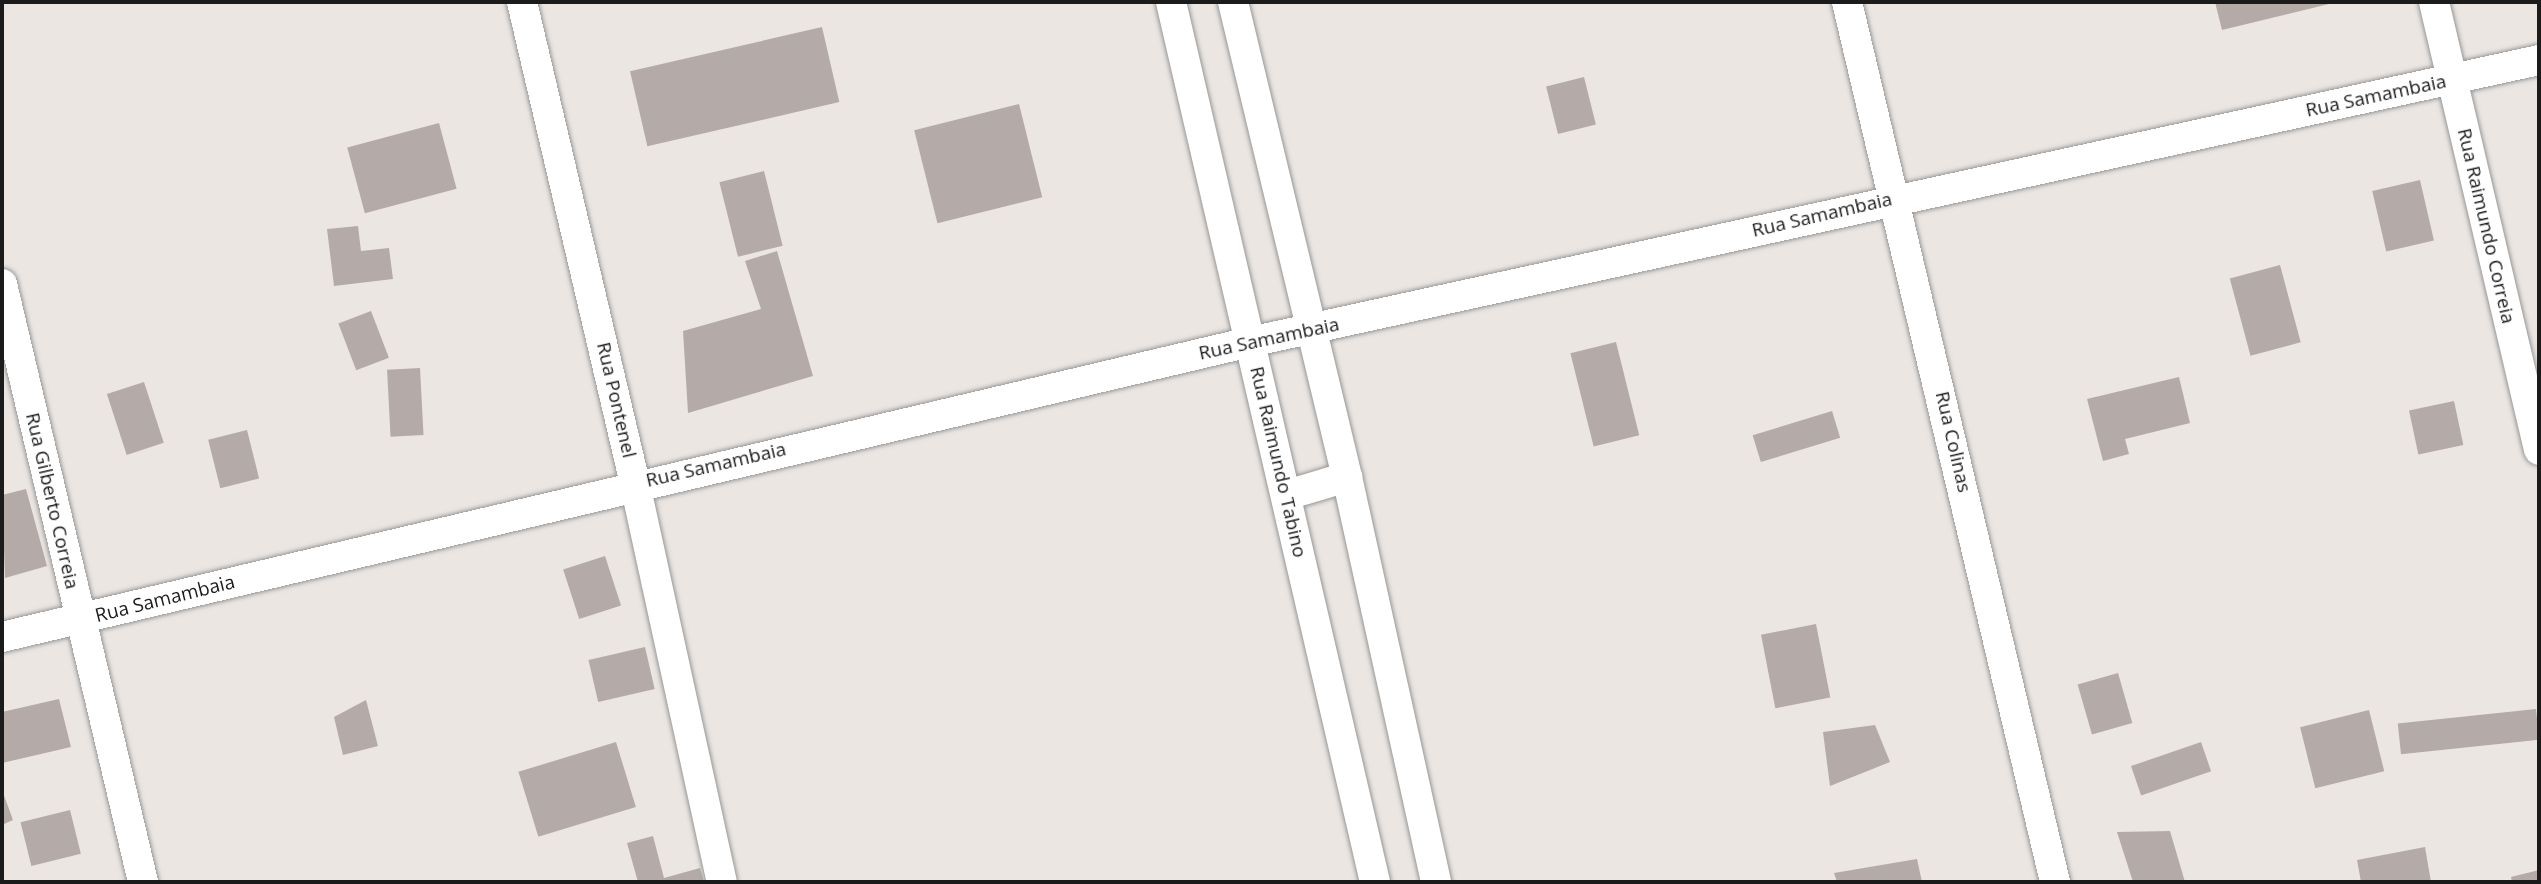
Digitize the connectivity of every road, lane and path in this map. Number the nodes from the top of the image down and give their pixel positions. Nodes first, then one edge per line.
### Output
1 (522, 2) edge
2 (1171, 2) edge
3 (1233, 2) edge
4 (1847, 2) edge
5 (2434, 2) edge
6 (2539, 60) edge
7 (2452, 80) junction
8 (1896, 198) junction
9 (2, 284) edge
10 (1312, 331) junction
11 (1250, 342) junction
12 (2539, 450) edge
13 (1347, 477) junction
14 (635, 484) junction
15 (1287, 495) junction
16 (80, 619) junction
17 (2, 636) edge
18 (143, 882) edge
19 (722, 882) edge
20 (1375, 882) edge
21 (1436, 882) edge
22 (2056, 882) edge

1 - 14 street, Rua Pontenel
2 - 11 street, Rua Raimundo Tabino
3 - 10 street
4 - 8 street, Rua Colinas
5 - 7 street, Rua Raimundo Correia
6 - 7 street, Rua Samambaia
7 - 8 street, Rua Samambaia
7 - 12 street, Rua Raimundo Correia
8 - 10 street, Rua Samambaia
8 - 22 street, Rua Colinas
9 - 16 street, Rua Gilberto Correia
10 - 11 street, Rua Samambaia
10 - 13 street
11 - 14 street, Rua Samambaia
11 - 15 street, Rua Raimundo Tabino
13 - 15 street
13 - 21 street
14 - 16 street, Rua Samambaia
14 - 19 street, Rua Pontenel
15 - 20 street, Rua Raimundo Tabino
16 - 17 street, Rua Samambaia
16 - 18 street, Rua Gilberto Correia

